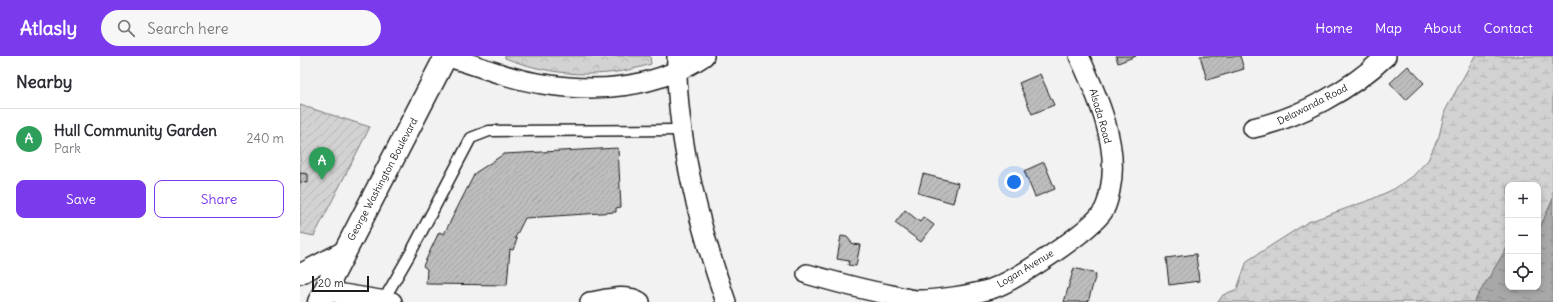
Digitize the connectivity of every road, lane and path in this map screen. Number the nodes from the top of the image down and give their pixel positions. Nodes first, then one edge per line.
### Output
1 (446, 56) edge
2 (704, 56) edge
3 (1079, 56) edge
4 (1386, 56) edge
5 (677, 64) edge
6 (1253, 128) dead end
7 (682, 130) junction
8 (1075, 237) joint
9 (344, 251) junction
10 (300, 274) edge
11 (807, 274) dead end
12 (322, 297) edge
13 (388, 301) edge
14 (590, 302) edge
15 (640, 302) edge
16 (726, 302) edge

1 - 5 street
1 - 9 main road, George Washington Boulevard
2 - 5 street
3 - 8 street, Alsada Road
4 - 6 street, Delawanda Road
5 - 7 street
7 - 13 lane
7 - 16 street
8 - 11 street, Logan Avenue
9 - 10 street
9 - 12 main road, George Washington Boulevard
12 - 13 street
14 - 15 street

